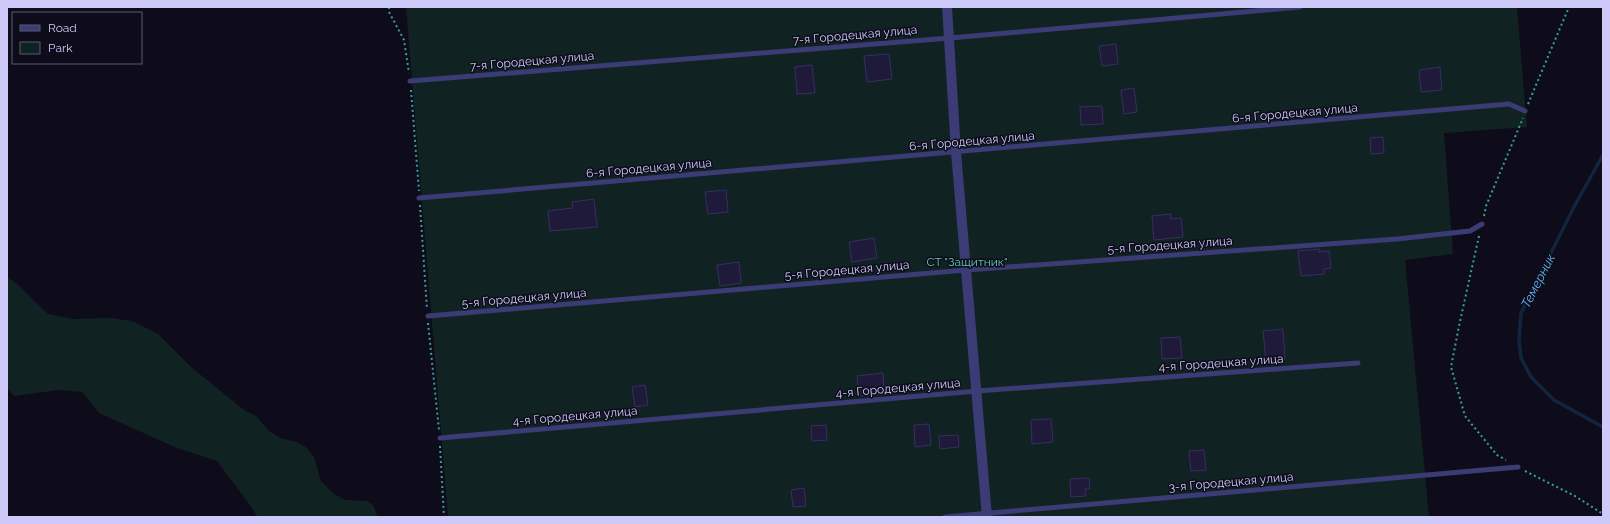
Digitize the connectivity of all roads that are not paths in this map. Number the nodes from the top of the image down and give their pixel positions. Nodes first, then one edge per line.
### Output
1 (947, 7) edge
2 (1300, 7) edge
3 (950, 38) junction
4 (410, 81) road end
5 (1525, 111) road end
6 (956, 152) junction
7 (419, 198) road end
8 (1482, 224) road end
9 (966, 270) junction
10 (428, 316) road end
11 (1358, 363) dead end
12 (977, 391) junction
13 (440, 438) road end
14 (1518, 467) road end
15 (987, 515) edge
16 (945, 517) edge

1 - 3 street
2 - 3 lane, 7-я Городецкая улица
3 - 4 lane, 7-я Городецкая улица
3 - 6 street
5 - 6 lane, 6-я Городецкая улица
6 - 7 lane, 6-я Городецкая улица
6 - 9 street
8 - 9 lane, 5-я Городецкая улица
9 - 10 lane, 5-я Городецкая улица
9 - 12 street
11 - 12 lane, 4-я Городецкая улица
12 - 13 lane, 4-я Городецкая улица
12 - 15 street
14 - 15 lane, 3-я Городецкая улица
15 - 16 lane, 3-я Городецкая улица

